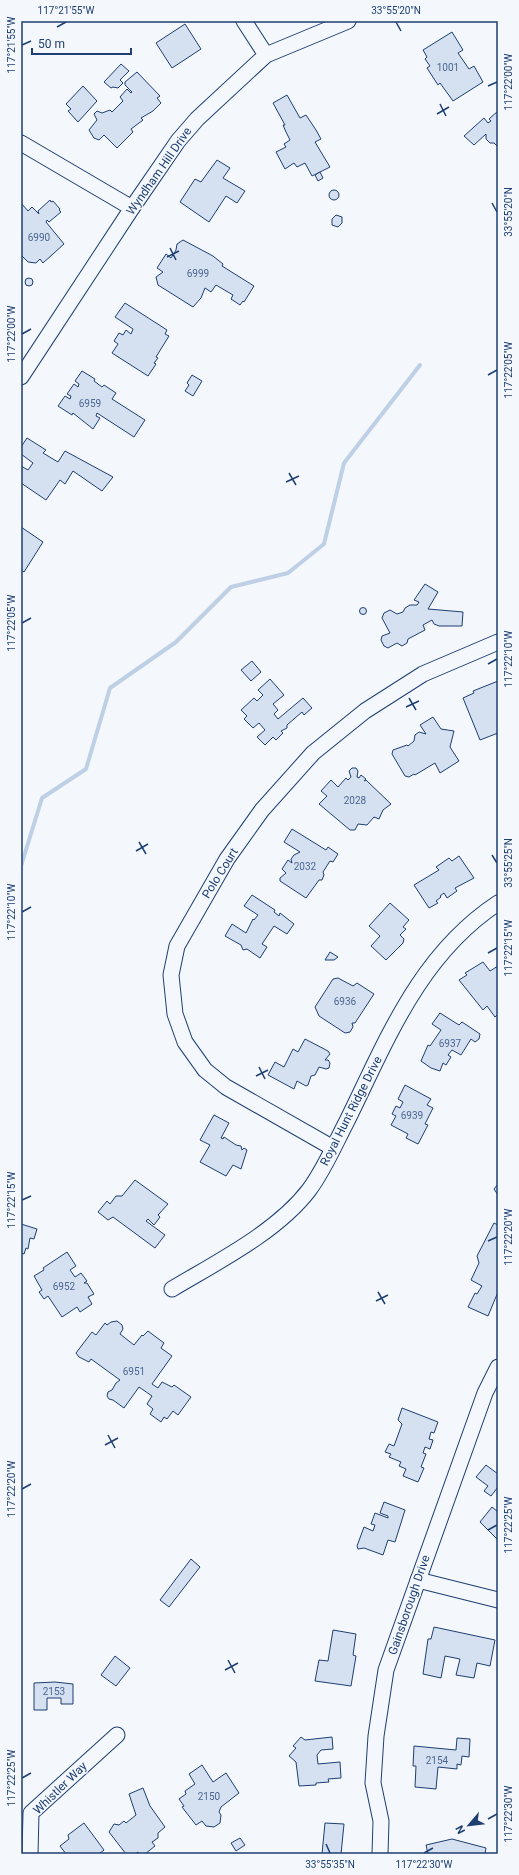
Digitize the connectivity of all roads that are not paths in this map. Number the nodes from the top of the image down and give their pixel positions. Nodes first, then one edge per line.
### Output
1 (244, 21) edge
2 (348, 21) edge
3 (266, 56) junction
4 (21, 143) edge
5 (132, 208) junction
6 (21, 377) edge
7 (498, 642) edge
8 (498, 903) edge
9 (333, 1148) junction
10 (172, 1289) dead end
11 (498, 1367) edge
12 (418, 1580) junction
13 (498, 1600) edge
14 (117, 1735) dead end
15 (30, 1854) edge
16 (380, 1854) edge

1 - 3 street
2 - 3 street, Wyndham Hill Drive
3 - 5 street, Wyndham Hill Drive
4 - 5 street
5 - 6 street, Wyndham Hill Drive
7 - 9 street, Polo Court
8 - 9 street, Royal Hunt Ridge Drive
9 - 10 street, Royal Hunt Ridge Drive
11 - 12 street, Gainsborough Drive
12 - 13 street
12 - 16 street, Gainsborough Drive
14 - 15 street, Whistler Way

